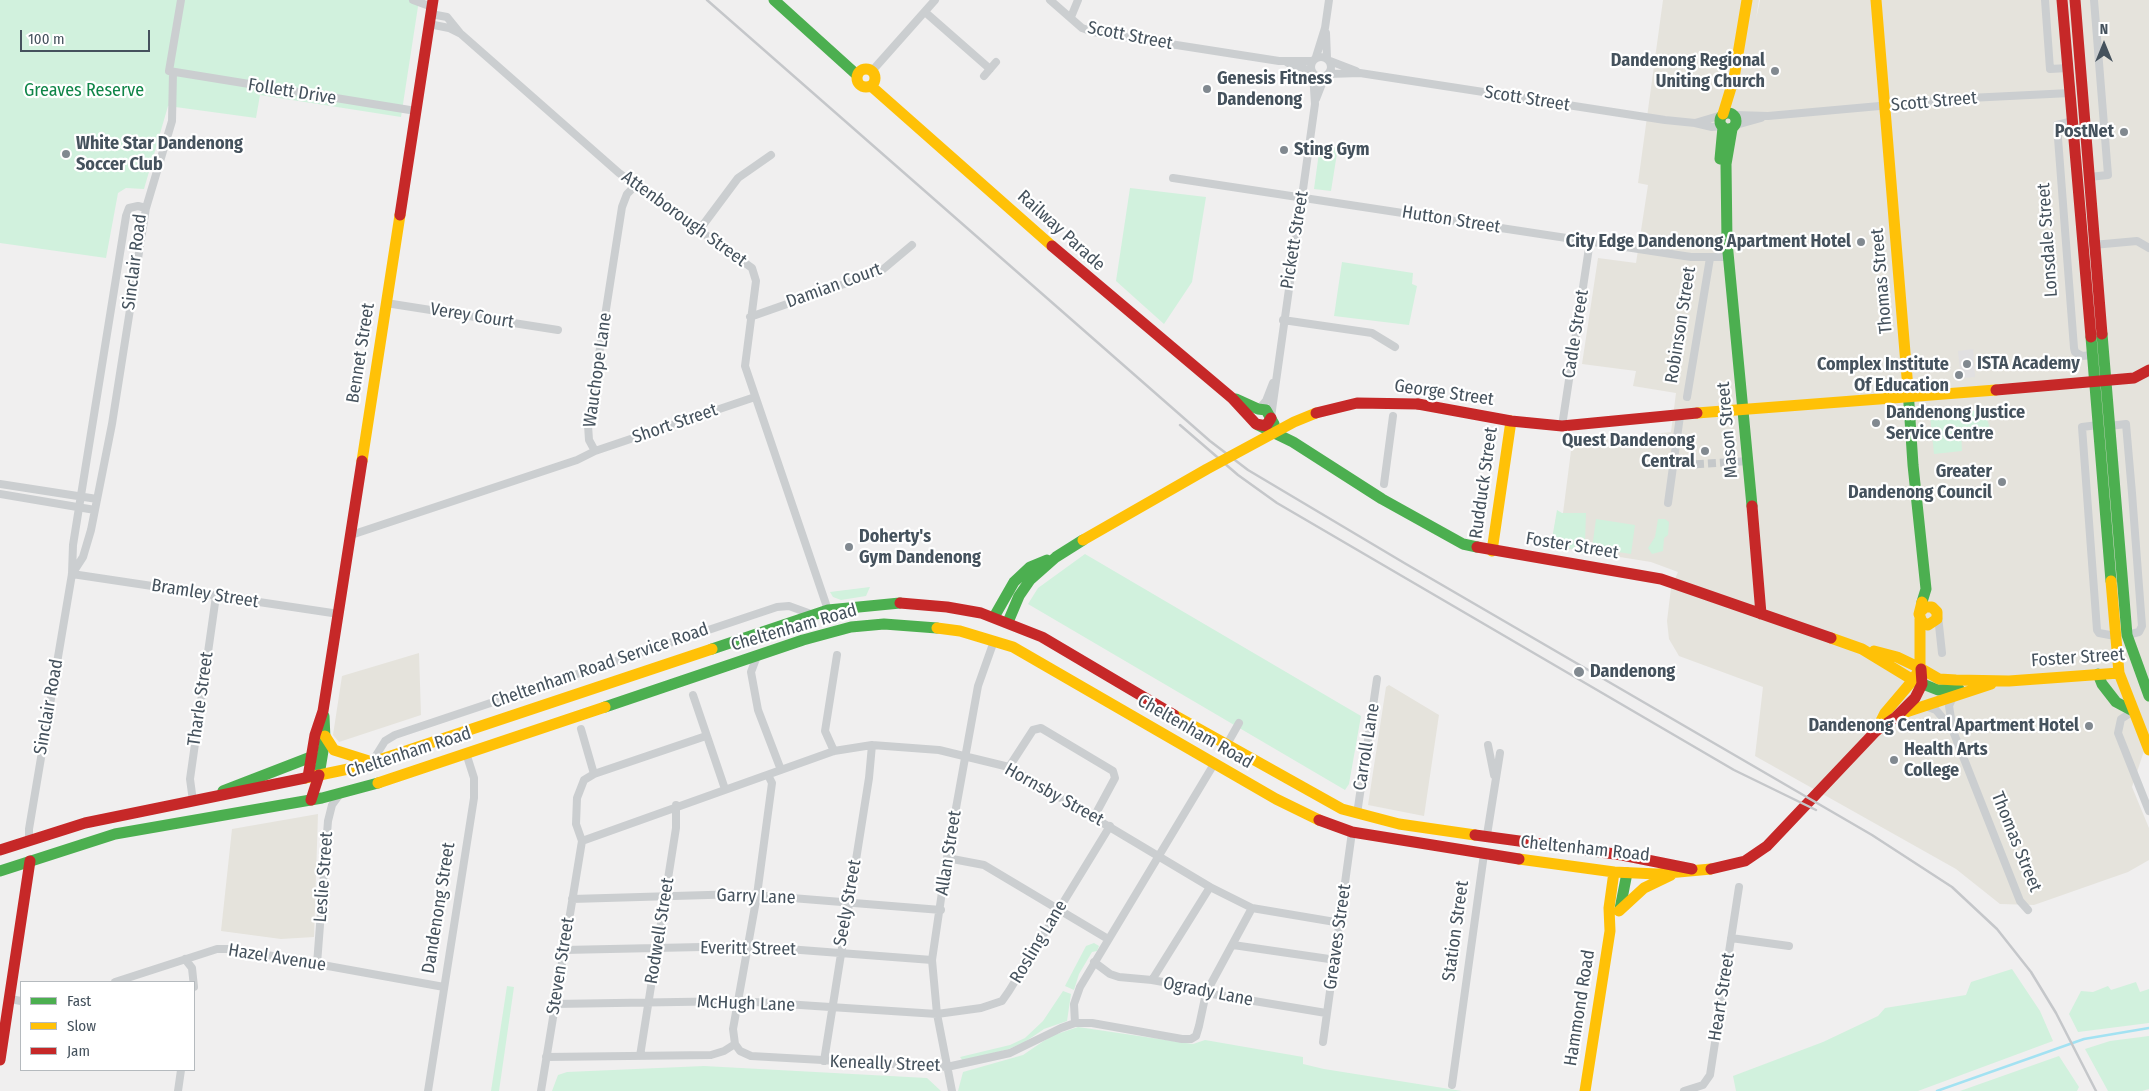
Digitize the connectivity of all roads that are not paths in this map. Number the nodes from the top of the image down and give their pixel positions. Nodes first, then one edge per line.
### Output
1 (181, 0) edge
2 (413, 0) edge
3 (774, 0) edge
4 (935, 0) edge
5 (1050, 0) edge
6 (1078, 0) edge
7 (1329, 0) edge
8 (1747, 0) edge
9 (1876, 0) edge
10 (2045, 0) edge
11 (2062, 0) edge
12 (2075, 0) edge
13 (2094, 0) edge
14 (431, 11) edge
15 (925, 12) junction
16 (1071, 17) junction
17 (1325, 28) junction
18 (1314, 59) junction
19 (1329, 60) junction
20 (1279, 61) junction
21 (996, 62) dead end
22 (2068, 68) junction
23 (990, 69) junction
24 (872, 71) junction
25 (171, 72) junction
26 (1312, 72) junction
27 (1360, 73) junction
28 (857, 75) junction
29 (1327, 75) junction
30 (984, 76) dead end
31 (871, 86) junction
32 (2070, 93) junction
33 (1315, 104) junction
34 (1884, 106) junction
35 (416, 111) junction
36 (1728, 121) junction
37 (2073, 121) junction
38 (771, 155) dead end
39 (2089, 177) junction
40 (1173, 178) dead end
41 (636, 185) junction
42 (1302, 197) junction
43 (146, 208) junction
44 (700, 229) junction
45 (1590, 241) junction
46 (1727, 242) junction
47 (912, 244) dead end
48 (2089, 245) junction
49 (2149, 248) edge
50 (1729, 256) junction
51 (1710, 258) junction
52 (386, 303) junction
53 (750, 317) junction
54 (1283, 320) junction
55 (558, 330) dead end
56 (1395, 347) dead end
57 (2092, 355) junction
58 (2149, 370) edge
59 (1275, 377) junction
60 (2100, 382) junction
61 (755, 397) junction
62 (1687, 397) dead end
63 (1232, 398) junction
64 (1908, 398) junction
65 (1258, 409) junction
66 (1744, 409) junction
67 (1393, 416) dead end
68 (1680, 416) junction
69 (1271, 417) junction
70 (1512, 421) junction
71 (1256, 424) junction
72 (2104, 425) junction
73 (1562, 426) junction
74 (1293, 442) junction
75 (595, 450) junction
76 (1748, 461) junction
77 (1734, 462) tunnel mouth
78 (1684, 465) tunnel mouth
79 (1674, 466) junction
80 (0, 484) edge
81 (1384, 484) dead end
82 (9, 485) junction
83 (4, 495) edge
84 (81, 497) junction
85 (97, 500) junction
86 (1668, 503) dead end
87 (79, 507) junction
88 (95, 510) junction
89 (351, 535) junction
90 (1492, 551) junction
91 (1056, 557) junction
92 (72, 574) junction
93 (1926, 589) junction
94 (216, 596) junction
95 (828, 610) junction
96 (1937, 612) junction
97 (338, 614) junction
98 (1761, 614) junction
99 (812, 615) junction
100 (1920, 616) junction
101 (994, 617) junction
102 (1008, 622) junction
103 (2121, 636) junction
104 (994, 641) junction
105 (1920, 644) junction
106 (1862, 650) junction
107 (1942, 653) dead end
108 (838, 655) dead end
109 (757, 656) junction
110 (1897, 657) junction
111 (1921, 668) junction
112 (2144, 671) edge
113 (2118, 673) junction
114 (2098, 674) junction
115 (1378, 680) dead end
116 (2009, 681) junction
117 (1918, 682) junction
118 (1991, 684) junction
119 (693, 695) dead end
120 (1953, 696) junction
121 (2149, 696) edge
122 (1922, 705) junction
123 (323, 711) junction
124 (2132, 711) junction
125 (1896, 717) junction
126 (1239, 722) dead end
127 (581, 729) dead end
128 (1876, 731) junction
129 (1953, 731) junction
130 (459, 732) junction
131 (325, 734) junction
132 (706, 736) junction
133 (872, 745) junction
134 (1488, 745) dead end
135 (1226, 746) junction
136 (834, 750) junction
137 (2149, 750) edge
138 (466, 753) junction
139 (1500, 753) dead end
140 (311, 757) junction
141 (966, 757) junction
142 (372, 762) junction
143 (1214, 764) junction
144 (1009, 767) junction
145 (781, 770) junction
146 (594, 774) junction
147 (768, 775) junction
148 (314, 776) junction
149 (1495, 782) junction
150 (725, 789) junction
151 (341, 794) junction
152 (311, 800) junction
153 (194, 801) junction
154 (676, 805) junction
155 (2149, 811) edge
156 (1357, 814) junction
157 (1094, 817) junction
158 (1110, 826) junction
159 (1352, 832) junction
160 (1487, 835) junction
161 (582, 840) junction
162 (29, 841) junction
163 (0, 850) edge
164 (1484, 854) junction
165 (1622, 855) junction
166 (1159, 856) junction
167 (947, 858) junction
168 (30, 861) junction
169 (1694, 870) junction
170 (0, 871) edge
171 (1614, 872) junction
172 (1627, 873) junction
173 (1675, 873) junction
174 (1210, 887) junction
175 (1739, 887) dead end
176 (757, 895) junction
177 (666, 896) junction
178 (572, 899) junction
179 (849, 903) junction
180 (1252, 908) junction
181 (941, 910) junction
182 (1059, 910) junction
183 (2028, 910) dead end
184 (1619, 911) junction
185 (1340, 923) junction
186 (1610, 931) junction
187 (1731, 938) junction
188 (1108, 939) junction
189 (1233, 945) junction
190 (748, 946) junction
191 (1789, 946) dead end
192 (658, 948) junction
193 (564, 950) junction
194 (840, 953) junction
195 (185, 959) junction
196 (932, 960) junction
197 (1336, 960) junction
198 (1094, 962) junction
199 (317, 964) junction
200 (1152, 980) junction
201 (118, 981) edge
202 (195, 981) edge
203 (444, 987) junction
204 (1206, 993) junction
205 (16, 1000) edge
206 (739, 1001) junction
207 (649, 1003) junction
208 (554, 1004) junction
209 (831, 1008) junction
210 (1326, 1013) junction
211 (937, 1014) junction
212 (3, 1020) edge
213 (1075, 1023) junction
214 (1323, 1042) dead end
215 (735, 1044) junction
216 (640, 1056) junction
217 (546, 1057) junction
218 (0, 1060) edge
219 (824, 1061) junction
220 (947, 1067) junction
221 (181, 1071) edge
222 (1452, 1085) dead end
223 (178, 1091) edge
224 (428, 1091) edge
225 (541, 1091) edge
226 (952, 1091) edge
227 (1585, 1091) edge
228 (1684, 1091) edge

1 - 25 street
2 - 14 street, Attenborough Street
3 - 28 main road
4 - 15 street
5 - 16 street, Scott Street
6 - 16 street
7 - 17 street
8 - 36 main road
9 - 34 main road, Thomas Street
10 - 22 street
11 - 22 main road, Lonsdale Street
12 - 39 main road, Lonsdale Street
13 - 39 street
14 - 35 main road, Bennet Street
14 - 41 street, Attenborough Street
15 - 23 street
15 - 24 street
16 - 20 street, Scott Street
17 - 18 street
17 - 19 street
18 - 19 street
18 - 20 street, Scott Street
18 - 26 street
19 - 27 street, Scott Street
19 - 29 street
20 - 26 street, Scott Street
21 - 23 street
22 - 32 main road, Lonsdale Street
23 - 30 street
24 - 28 main road
24 - 31 main road
25 - 35 street, Follett Drive
25 - 43 street
26 - 29 street
26 - 33 street, Pickett Street
27 - 29 street, Scott Street
27 - 36 street, Scott Street
28 - 31 main road
29 - 33 street, Pickett Street
31 - 63 main road, Railway Parade
32 - 34 street, Scott Street
32 - 37 main road, Lonsdale Street
33 - 42 street, Pickett Street
34 - 36 street, Scott Street
34 - 64 main road, Thomas Street
35 - 52 main road, Bennet Street
36 - 46 main road, Mason Street
36 - 46 main road, Mason Street
37 - 48 main road, Lonsdale Street
37 - 57 street, Lonsdale Street
38 - 44 street
39 - 48 main road, Lonsdale Street
40 - 42 street, Hutton Street
41 - 44 street, Attenborough Street
41 - 75 street, Wauchope Lane
42 - 45 street, Hutton Street
42 - 54 street, Pickett Street
43 - 84 street, Sinclair Road
43 - 85 street, Sinclair Road
44 - 53 street, Attenborough Street
45 - 51 street, Hutton Street
45 - 73 street, Cadle Street
46 - 50 main road, Mason Street
47 - 53 street, Damian Court
48 - 49 street
48 - 57 main road, Lonsdale Street
48 - 60 main road, Lonsdale Street
50 - 51 street, Hutton Street
50 - 66 main road, Mason Street
51 - 62 street, Robinson Street
52 - 55 street, Verey Court
52 - 89 main road, Bennet Street
53 - 61 street, Attenborough Street
54 - 56 street
54 - 59 street, Pickett Street
57 - 60 main road, Lonsdale Street
58 - 60 main road, George Street
59 - 65 street, Pickett Street
59 - 69 street, Pickett Street
60 - 64 main road, George Street
60 - 72 main road, Lonsdale Street
61 - 75 street, Short Street
61 - 95 street, Attenborough Street
63 - 65 main road, Railway Parade
63 - 71 main road, Railway Parade
64 - 66 main road, George Street
64 - 93 main road, Thomas Street
65 - 69 main road
65 - 71 main road
66 - 68 main road, George Street
66 - 76 main road, Mason Street
67 - 81 street
68 - 73 main road, George Street
68 - 79 street
69 - 71 main road
69 - 74 main road, Foster Street
70 - 73 main road, George Street
70 - 90 main road, Rudduck Street
70 - 91 main road, George Street, bridge
71 - 74 main road, Foster Street
72 - 103 main road, Lonsdale Street
72 - 103 street
72 - 103 street
74 - 90 main road, Foster Street
75 - 89 street, Wauchope Lane
76 - 77 street
76 - 98 main road, Mason Street
78 - 79 street
79 - 86 street
80 - 82 street
82 - 83 street
82 - 84 street
83 - 87 street
84 - 85 street
84 - 87 street, Sinclair Road
85 - 88 street, Sinclair Road
87 - 88 street
87 - 92 street, Sinclair Road
88 - 92 street, Sinclair Road
89 - 97 main road, Bennet Street
90 - 98 main road, Foster Street
91 - 101 main road, George Street
91 - 102 main road, George Street
92 - 94 street, Bramley Street
92 - 162 street, Sinclair Road
93 - 96 main road, Thomas Street
93 - 100 main road, Thomas Street
94 - 97 street, Bramley Street
94 - 153 street, Tharle Street
95 - 99 main road, Cheltenham Road
95 - 101 main road, Cheltenham Road
96 - 100 main road
96 - 107 street, Thomas Street
97 - 123 main road, Bennet Street
98 - 106 main road, Foster Street
99 - 130 main road, Cheltenham Road
99 - 142 street, Cheltenham Road Service Road
100 - 105 main road, Thomas Street
101 - 102 main road, Cheltenham Road
101 - 104 main road
102 - 104 main road, George Street
102 - 135 main road, Cheltenham Road
103 - 112 main road, Lonsdale Street
103 - 113 main road, Lonsdale Street
104 - 109 main road, Cheltenham Road
104 - 141 street, Allan Street
104 - 143 main road, Cheltenham Road
105 - 110 main road
105 - 111 main road, Thomas Street
106 - 110 main road, Foster Street
106 - 117 main road, Foster Street
108 - 136 street
109 - 138 main road, Cheltenham Road
109 - 145 street
110 - 111 main road, Foster Street
111 - 116 main road, Foster Street
111 - 117 main road, Thomas Street
112 - 113 main road, Foster Street
112 - 121 main road, Lonsdale Street
113 - 114 main road, Foster Street
113 - 124 main road, Lonsdale Street
114 - 116 main road, Foster Street
114 - 124 main road
115 - 156 street, Carroll Lane
116 - 118 main road, Foster Street
117 - 118 main road, Foster Street
117 - 125 main road, Cheltenham Road
117 - 128 main road, Cheltenham Road
118 - 120 main road
119 - 132 street
120 - 122 main road
120 - 129 street, Thomas Street
122 - 125 main road
122 - 129 street, Thomas Street
123 - 131 main road, Bennet Street
123 - 140 main road, Bennet Street
124 - 137 main road, Lonsdale Street
124 - 155 street
125 - 128 main road, Cheltenham Road
126 - 135 street
127 - 146 street
128 - 169 main road, Cheltenham Road
129 - 183 street, Thomas Street
130 - 138 main road, Dandenong Street
130 - 142 main road, Cheltenham Road
131 - 142 main road
131 - 148 main road, Bennet Street
132 - 146 street
132 - 150 street
133 - 136 street, Hornsby Street
133 - 141 street, Hornsby Street
133 - 179 street, Seely Street
134 - 149 street, Station Street
135 - 143 main road
135 - 156 main road, Cheltenham Road
136 - 145 street, Hornsby Street
138 - 151 main road, Cheltenham Road
138 - 203 street, Dandenong Street
139 - 149 street, Station Street
140 - 148 main road, Bennet Street
140 - 153 main road
141 - 144 street, Hornsby Street
141 - 167 street, Allan Street
142 - 148 main road, Cheltenham Road
143 - 159 main road, Cheltenham Road
143 - 166 street
144 - 157 street, Hornsby Street
144 - 157 street
145 - 147 street, Hornsby Street
146 - 161 street
147 - 150 street, Hornsby Street
147 - 176 street
148 - 152 main road
148 - 153 main road, Cheltenham Road
149 - 160 street, Station Street
150 - 154 street, Hornsby Street
151 - 152 main road, Cheltenham Road
151 - 199 street, Leslie Street
152 - 168 main road, Cheltenham Road
153 - 162 main road, Cheltenham Road
154 - 161 street, Hornsby Street
154 - 177 street, Rodwell Street
156 - 159 main road
156 - 160 main road, Cheltenham Road
157 - 158 street, Hornsby Street
158 - 166 street, Hornsby Street
158 - 182 street, Rosling Lane
159 - 164 main road, Cheltenham Road
159 - 185 street, Greaves Street
160 - 164 main road, Station Street
160 - 165 main road, Cheltenham Road
161 - 178 street, Steven Street
162 - 163 main road, Cheltenham Road
162 - 168 main road
164 - 171 main road, Cheltenham Road
164 - 222 street, Station Street
165 - 169 main road, Cheltenham Road
165 - 171 main road, Hammond Road
165 - 172 main road
166 - 174 street, Hornsby Street
166 - 188 street
167 - 181 street, Allan Street
167 - 182 street
168 - 170 main road, Cheltenham Road
168 - 205 main road
169 - 173 main road, Cheltenham Road
171 - 172 main road, Cheltenham Road
171 - 186 main road, Hammond Road
172 - 173 main road, Cheltenham Road
172 - 184 main road, Hammond Road
173 - 184 main road
174 - 180 street, Hornsby Street
174 - 200 street
175 - 187 street, Heart Street
176 - 177 street, Garry Lane
176 - 179 street, Garry Lane
176 - 190 street
177 - 178 street, Garry Lane
177 - 192 street, Rodwell Street
178 - 193 street, Steven Street
179 - 181 street, Garry Lane
179 - 194 street, Seely Street
180 - 185 street, Hornsby Street
180 - 189 street
181 - 196 street, Allan Street
182 - 188 street
182 - 211 street, Rosling Lane
184 - 186 main road, Hammond Road
185 - 197 street, Greaves Street
186 - 227 main road, Hammond Road
187 - 191 street
187 - 228 street, Heart Street
188 - 198 street
189 - 197 street
189 - 204 street
190 - 192 street, Everitt Street
190 - 194 street, Everitt Street
190 - 206 street
192 - 193 street, Everitt Street
192 - 207 street, Rodwell Street
193 - 208 street, Steven Street
194 - 196 street, Everitt Street
194 - 209 street, Seely Street
195 - 199 street, Hazel Avenue
195 - 201 street, Hazel Avenue
195 - 202 street
196 - 211 street, Allan Street
197 - 210 street, Greaves Street
198 - 200 street, Ogrady Lane
198 - 213 street
199 - 203 street, Hazel Avenue
200 - 204 street, Ogrady Lane
203 - 224 street, Dandenong Street
204 - 210 street, Ogrady Lane
204 - 213 street
205 - 212 main road
206 - 207 street, McHugh Lane
206 - 209 street, McHugh Lane
206 - 215 street
207 - 208 street, McHugh Lane
207 - 216 street, Rodwell Street
208 - 217 street, Steven Street
209 - 211 street, McHugh Lane
209 - 219 street, Seely Street
210 - 214 street, Greaves Street
211 - 220 street, Allan Street
212 - 218 main road
213 - 220 street, Keneally Street
215 - 216 street
215 - 219 street, Keneally Street
216 - 217 street
217 - 225 street, Steven Street
219 - 220 street, Keneally Street
220 - 226 street, Allan Street
221 - 223 street

